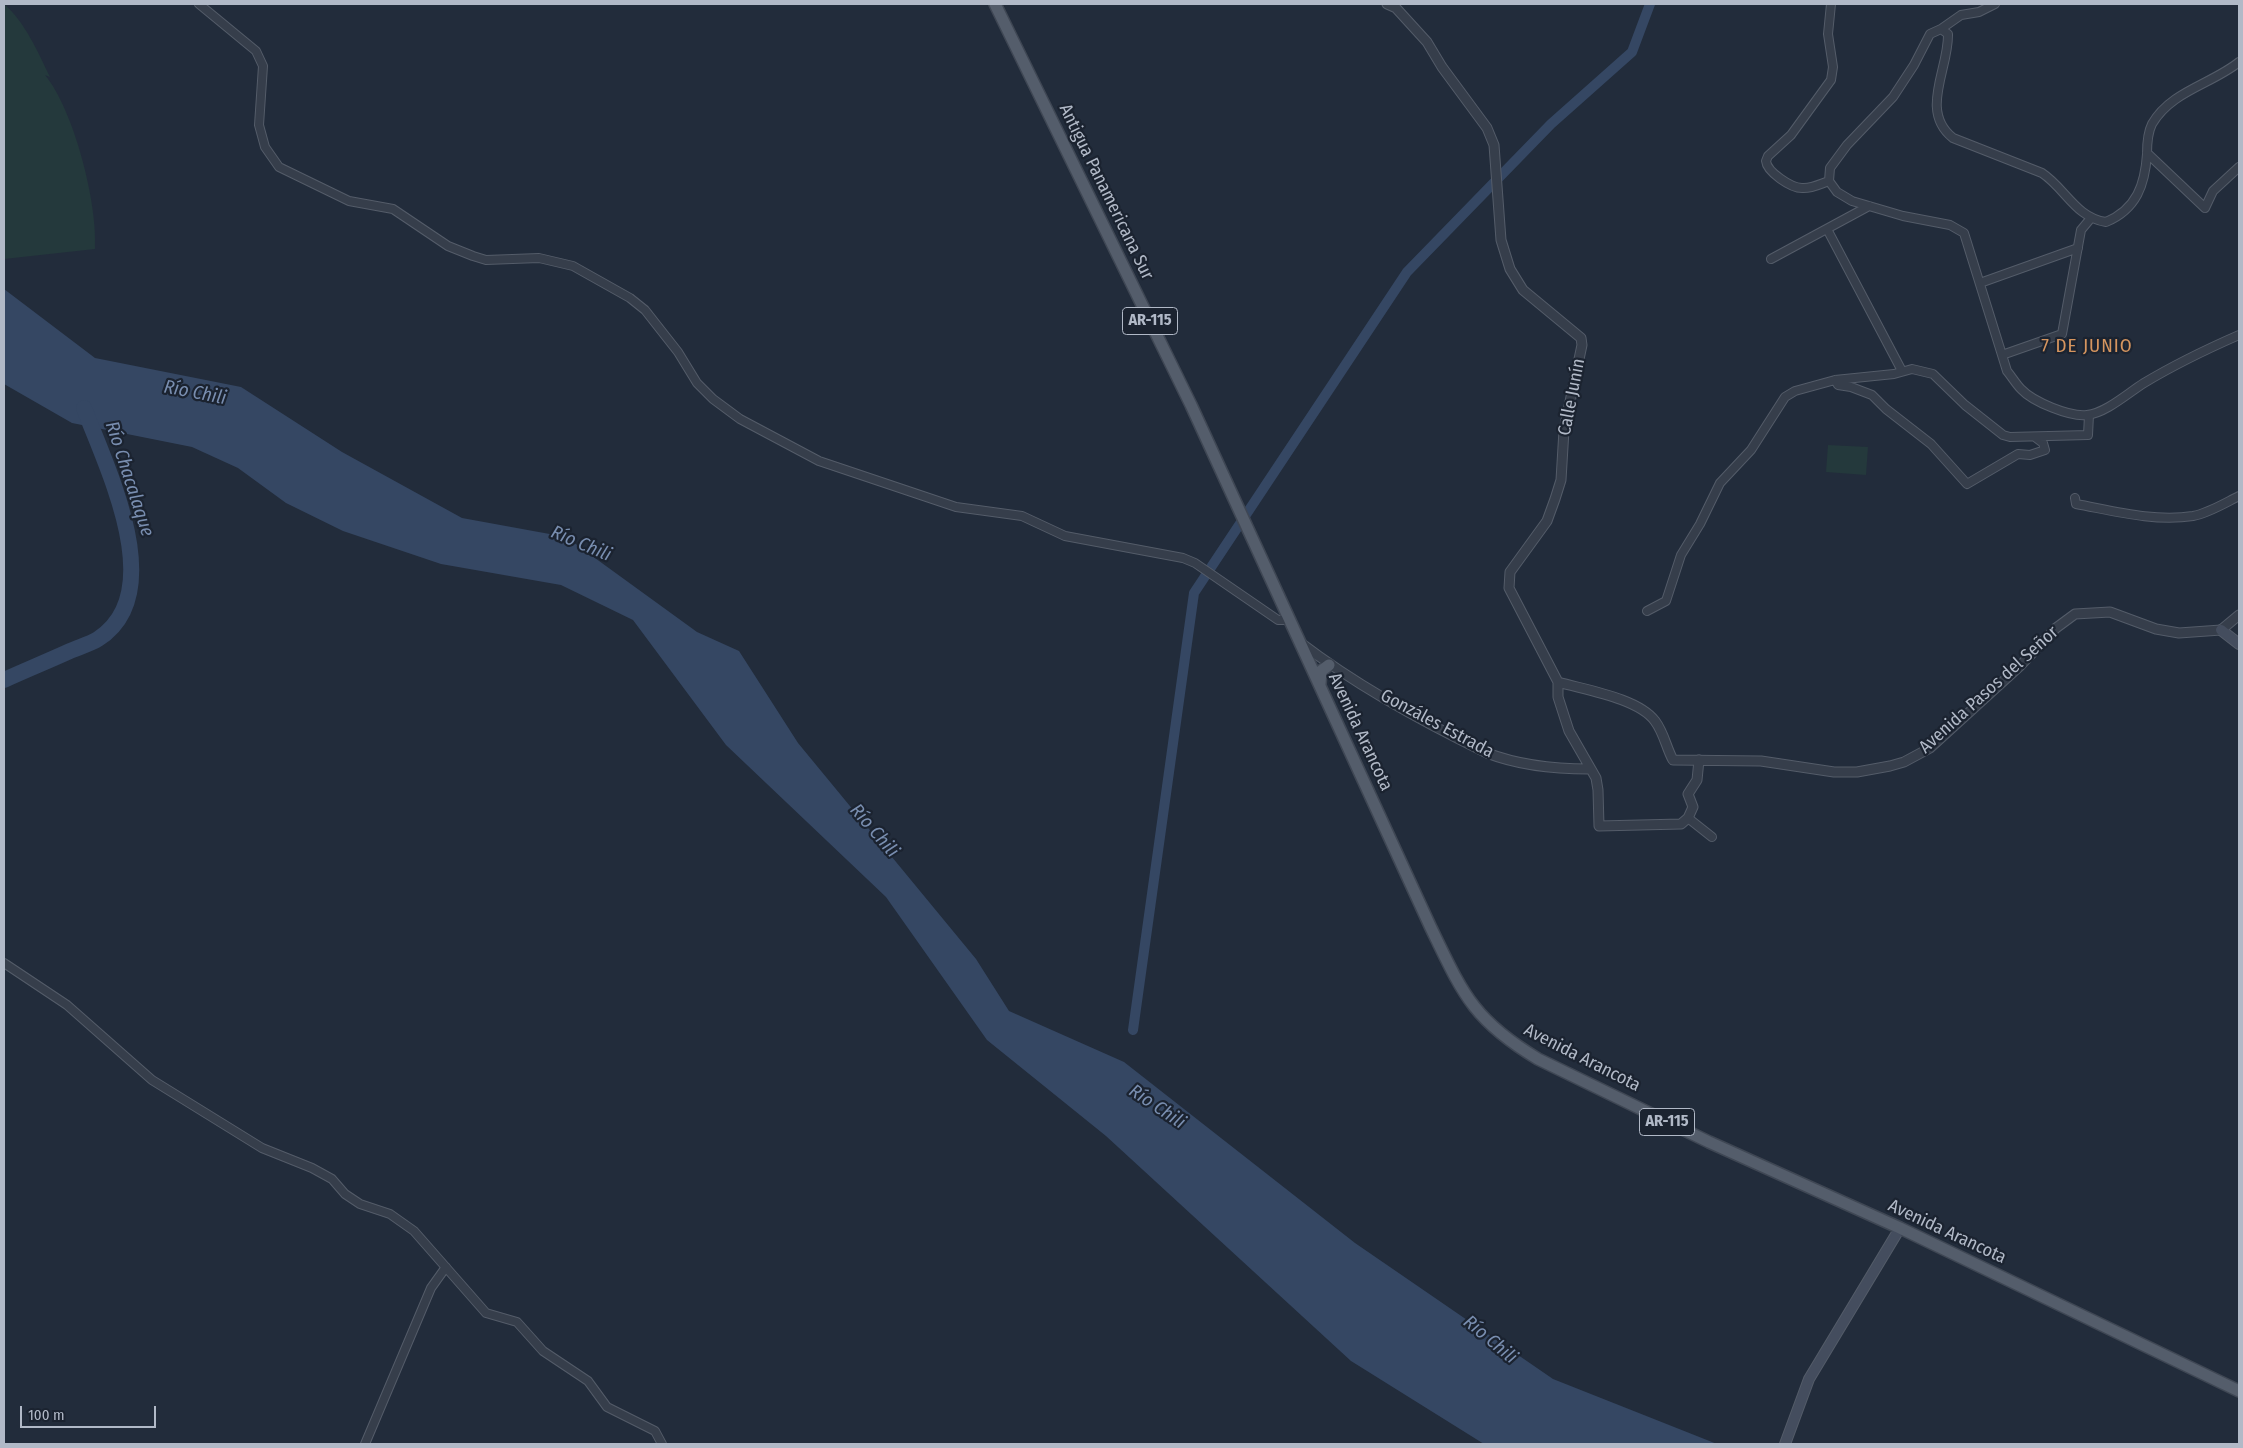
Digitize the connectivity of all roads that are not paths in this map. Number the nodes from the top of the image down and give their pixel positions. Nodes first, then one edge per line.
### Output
1 (199, 4) edge
2 (995, 4) edge
3 (1387, 4) edge
4 (1830, 4) edge
5 (1995, 4) edge
6 (1941, 29) junction
7 (2239, 62) edge
8 (2147, 153) junction
9 (2239, 167) edge
10 (1829, 181) junction
11 (1869, 206) junction
12 (2091, 218) junction
13 (1827, 229) junction
14 (2078, 248) junction
15 (1771, 259) dead end
16 (1980, 283) junction
17 (2239, 335) edge
18 (2002, 355) junction
19 (1902, 371) junction
20 (1835, 380) junction
21 (2089, 415) junction
22 (2035, 437) junction
23 (2239, 496) edge
24 (2075, 498) dead end
25 (1647, 611) dead end
26 (2239, 615) edge
27 (1289, 620) junction
28 (2221, 630) junction
29 (1300, 642) junction
30 (2239, 644) edge
31 (1329, 665) junction
32 (1558, 682) junction
33 (1320, 686) junction
34 (1699, 760) junction
35 (1589, 769) junction
36 (1688, 818) junction
37 (1712, 837) dead end
38 (4, 963) edge
39 (1900, 1228) junction
40 (446, 1267) junction
41 (2239, 1390) edge
42 (1786, 1442) edge
43 (365, 1444) edge
44 (662, 1444) edge

1 - 27 street
2 - 27 main road, Antigua Panamericana Sur / AR-115
3 - 32 street, Calle Junín
4 - 10 street
5 - 6 street
6 - 10 street
6 - 12 street
7 - 8 street
8 - 9 street
8 - 12 street
10 - 11 street
11 - 13 street
11 - 16 street
12 - 14 street
13 - 15 street
13 - 19 street
14 - 16 street
14 - 18 street
16 - 18 street
17 - 21 street
18 - 21 street
19 - 20 street
19 - 22 street
20 - 22 street
20 - 25 street
21 - 22 street
23 - 24 street
26 - 28 street
27 - 29 main road, Antigua Panamericana Sur / AR-115
28 - 30 main road
28 - 34 street, Avenida Pasos del Señor
29 - 31 street, Gonzáles Estrada
29 - 33 main road, Avenida Arancota / AR-115
31 - 33 main road
31 - 35 street, Gonzáles Estrada
32 - 34 street, Avenida Pasos del Señor
32 - 35 street, Calle Junín
33 - 39 main road, Avenida Arancota / AR-115
34 - 36 street
35 - 36 street, Calle Junín
36 - 37 street
38 - 40 street
39 - 41 main road, Avenida Arancota / AR-115
39 - 42 main road
40 - 43 street
40 - 44 street

